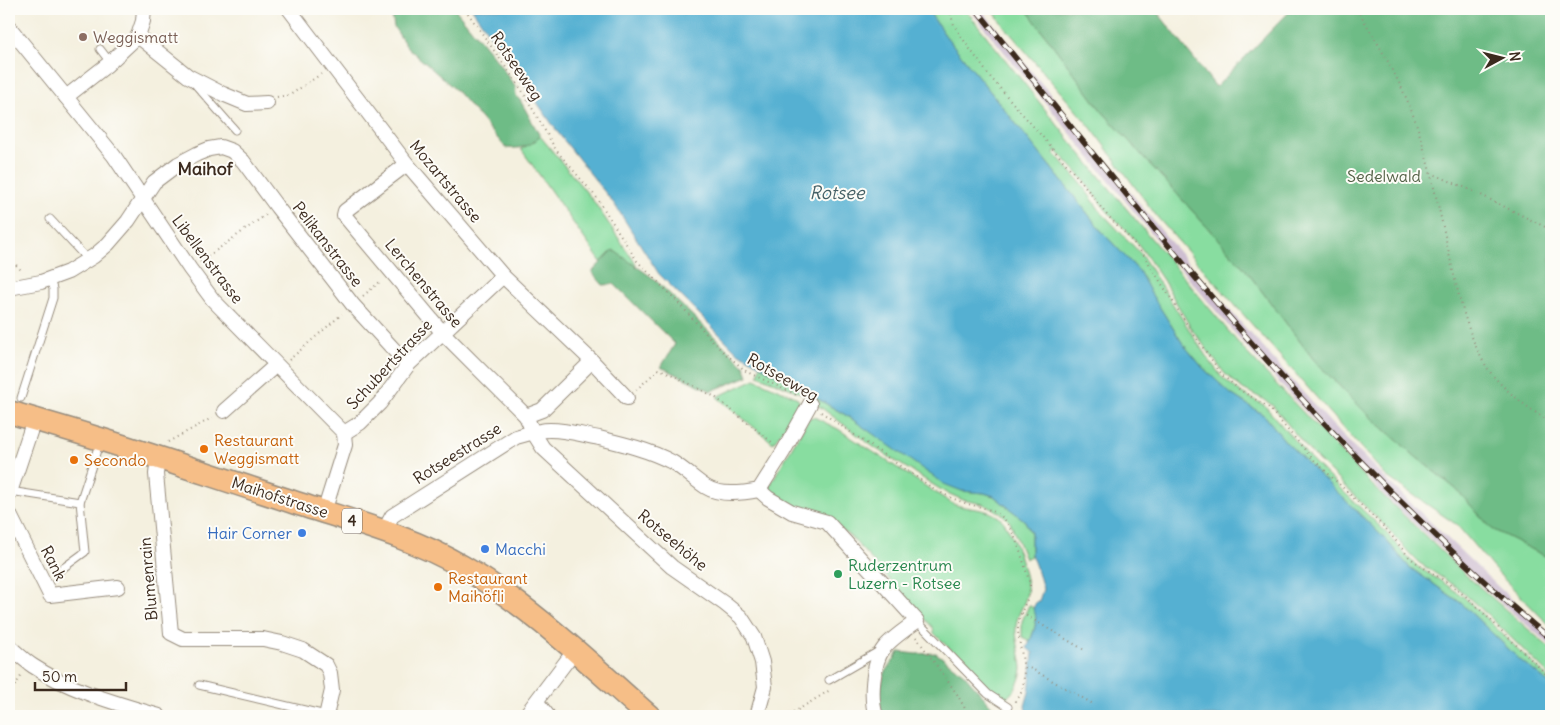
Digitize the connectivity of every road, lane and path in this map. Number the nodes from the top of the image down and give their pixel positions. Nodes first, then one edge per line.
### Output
1 (144, 9) edge
2 (289, 9) edge
3 (465, 9) edge
4 (948, 9) edge
5 (1357, 9) edge
6 (9, 27) edge
7 (138, 36) junction
8 (100, 49) dead end
9 (110, 62) junction
10 (332, 66) junction
11 (188, 76) junction
12 (66, 97) junction
13 (267, 103) joint
14 (235, 130) dead end
15 (407, 164) junction
16 (1431, 173) junction
17 (142, 198) junction
18 (277, 207) junction
19 (50, 219) dead end
20 (1551, 230) edge
21 (9, 258) edge
22 (88, 260) junction
23 (190, 269) junction
24 (391, 271) junction
25 (503, 276) junction
26 (50, 279) junction
27 (34, 284) junction
28 (9, 288) edge
29 (353, 305) junction
30 (442, 332) junction
31 (592, 361) junction
32 (408, 365) junction
33 (277, 367) junction
34 (645, 381) dead end
35 (627, 398) dead end
36 (810, 404) junction
37 (15, 405) edge
38 (224, 411) joint
39 (526, 416) junction
40 (34, 420) junction
41 (1551, 422) edge
42 (533, 432) junction
43 (344, 433) junction
44 (101, 439) junction
45 (162, 450) junction
46 (783, 452) junction
47 (759, 490) junction
48 (9, 493) edge
49 (80, 502) junction
50 (324, 512) junction
51 (9, 513) edge
52 (384, 531) junction
53 (59, 571) dead end
54 (118, 587) dead end
55 (1022, 613) junction
56 (913, 624) junction
57 (9, 646) edge
58 (884, 648) junction
59 (575, 650) junction
60 (1086, 650) dead end
61 (1025, 667) junction
62 (20, 677) dead end
63 (829, 680) dead end
64 (1551, 680) edge
65 (199, 685) dead end
66 (831, 689) dead end
67 (9, 694) edge
68 (537, 702) junction
69 (1093, 704) dead end
70 (1008, 707) joint
71 (159, 716) edge
72 (326, 716) edge
73 (525, 716) edge
74 (548, 716) edge
75 (649, 716) edge
76 (757, 716) edge
77 (784, 716) edge
78 (876, 716) edge
79 (969, 716) edge

1 - 7 street
2 - 10 street, Mozartstrasse
3 - 36 path, Rotseeweg
4 - 64 path
5 - 16 path
6 - 12 street, Libellenstrasse
7 - 9 street
7 - 11 street
8 - 9 lane
9 - 12 street
10 - 13 path
10 - 15 street, Mozartstrasse
11 - 13 street
11 - 14 lane
12 - 17 street, Libellenstrasse
15 - 24 street, Lerchenstrasse
15 - 25 street, Mozartstrasse
16 - 20 path
16 - 41 path
17 - 18 street, Pelikanstrasse
17 - 22 street
17 - 23 street, Libellenstrasse
18 - 23 path
18 - 29 street, Pelikanstrasse
19 - 22 lane
21 - 27 path
22 - 26 street
23 - 33 street, Libellenstrasse
24 - 29 path
24 - 30 street, Lerchenstrasse
25 - 30 street, Schubertstrasse
25 - 31 street, Mozartstrasse
26 - 27 street
26 - 37 lane
27 - 28 street
29 - 32 street, Pelikanstrasse
29 - 33 path
30 - 32 street, Schubertstrasse
30 - 39 street, Lerchenstrasse
31 - 35 street, Mozartstrasse
31 - 39 street
32 - 43 street, Schubertstrasse
33 - 38 street
33 - 43 street, Libellenstrasse
34 - 46 path
36 - 46 street
36 - 55 path, Rotseeweg
37 - 40 main road, Maihofstrasse / 4
38 - 45 path
39 - 42 street, Lerchenstrasse
40 - 44 main road, Maihofstrasse / 4
40 - 48 street
42 - 47 street, Rotseestrasse
42 - 52 street, Rotseestrasse
42 - 76 street, Rotseehöhe
43 - 50 street
44 - 45 main road, Maihofstrasse / 4
44 - 49 lane, Rank
45 - 50 main road, Maihofstrasse / 4
45 - 72 street, Blumenrain
46 - 47 street
47 - 56 street
48 - 49 lane
49 - 53 lane, Rank
50 - 52 main road, Maihofstrasse / 4
51 - 54 street, Rank
52 - 59 main road, Maihofstrasse / 4
55 - 60 path
55 - 61 path, Rotseeweg
56 - 58 street
56 - 70 lane
56 - 79 path
57 - 71 street
58 - 63 lane
58 - 78 street
59 - 68 street
59 - 75 main road, Maihofstrasse / 4
61 - 69 path
61 - 70 path, Rotseeweg
62 - 67 path
65 - 72 lane
66 - 77 path
68 - 73 street
68 - 74 street

